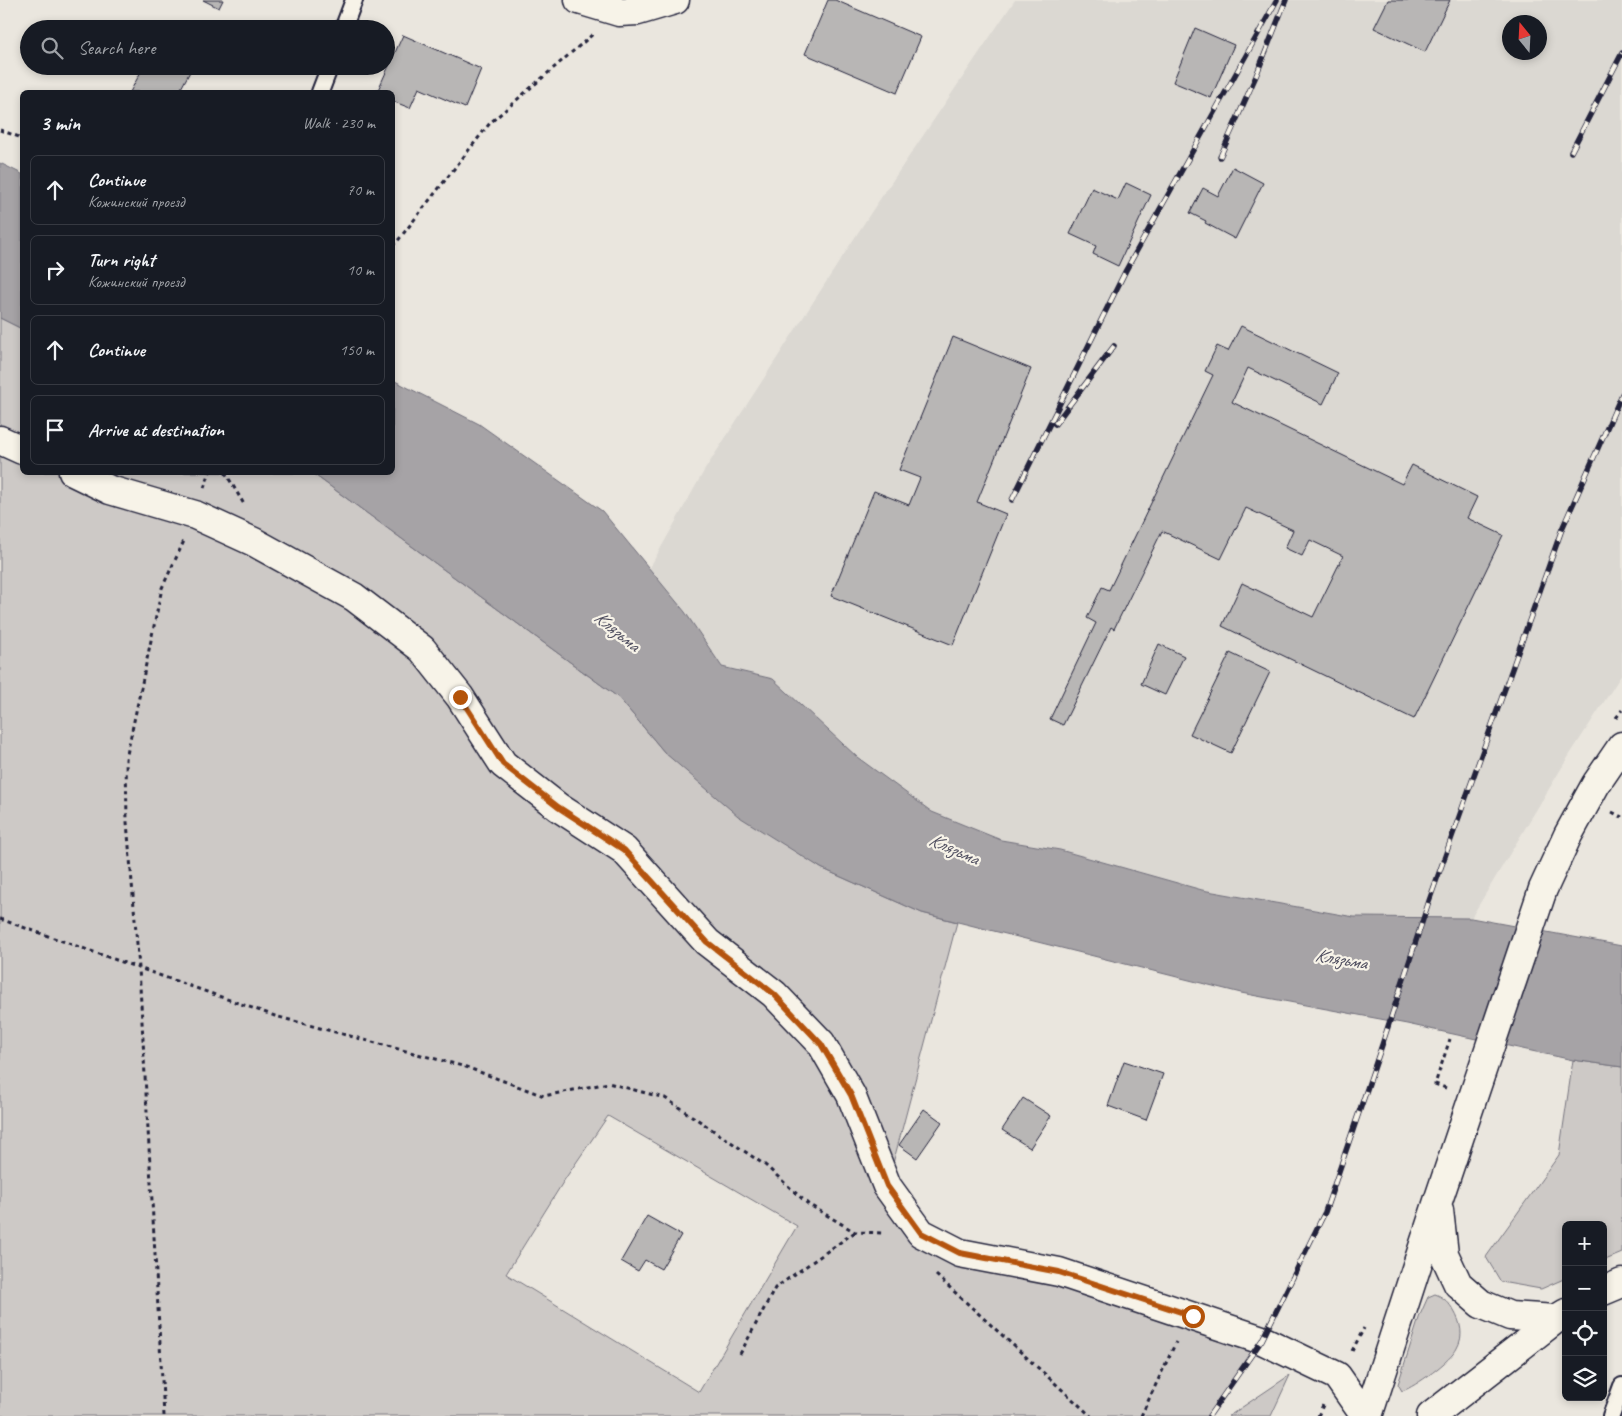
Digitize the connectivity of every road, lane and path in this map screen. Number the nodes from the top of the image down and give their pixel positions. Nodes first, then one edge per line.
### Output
1 (354, 0) edge
2 (579, 0) edge
3 (675, 0) edge
4 (619, 12) junction
5 (347, 20) edge
6 (327, 75) edge
7 (321, 90) edge
8 (0, 130) edge
9 (20, 137) edge
10 (395, 243) edge
11 (0, 440) edge
12 (20, 449) edge
13 (79, 475) edge
14 (209, 475) edge
15 (196, 515) junction
16 (1622, 746) edge
17 (0, 919) edge
18 (139, 968) junction
19 (1450, 1039) dead end
20 (1448, 1089) dead end
21 (1438, 1201) junction
22 (855, 1232) junction
23 (921, 1233) junction
24 (1622, 1282) edge
25 (1607, 1289) edge
26 (1193, 1316) junction
27 (1561, 1316) edge
28 (1367, 1320) dead end
29 (740, 1354) dead end
30 (1337, 1376) junction
31 (1622, 1386) edge
32 (164, 1416) edge
33 (1091, 1416) edge
34 (1141, 1416) edge
35 (1318, 1416) edge
36 (1366, 1416) edge
37 (1431, 1416) edge
38 (1611, 1416) edge

1 - 5 lane
2 - 4 street
3 - 4 street
4 - 10 path
6 - 7 lane
8 - 9 path
11 - 12 street
13 - 15 street
14 - 15 path
15 - 18 path
15 - 23 street
16 - 21 street
17 - 18 path
18 - 22 path
18 - 32 path
19 - 20 path
21 - 27 street
21 - 36 street
22 - 23 path
22 - 29 path
23 - 26 street
23 - 33 path
24 - 25 street
26 - 30 street
26 - 34 path
27 - 37 street
28 - 30 path
30 - 35 path
30 - 36 street
31 - 38 lane

